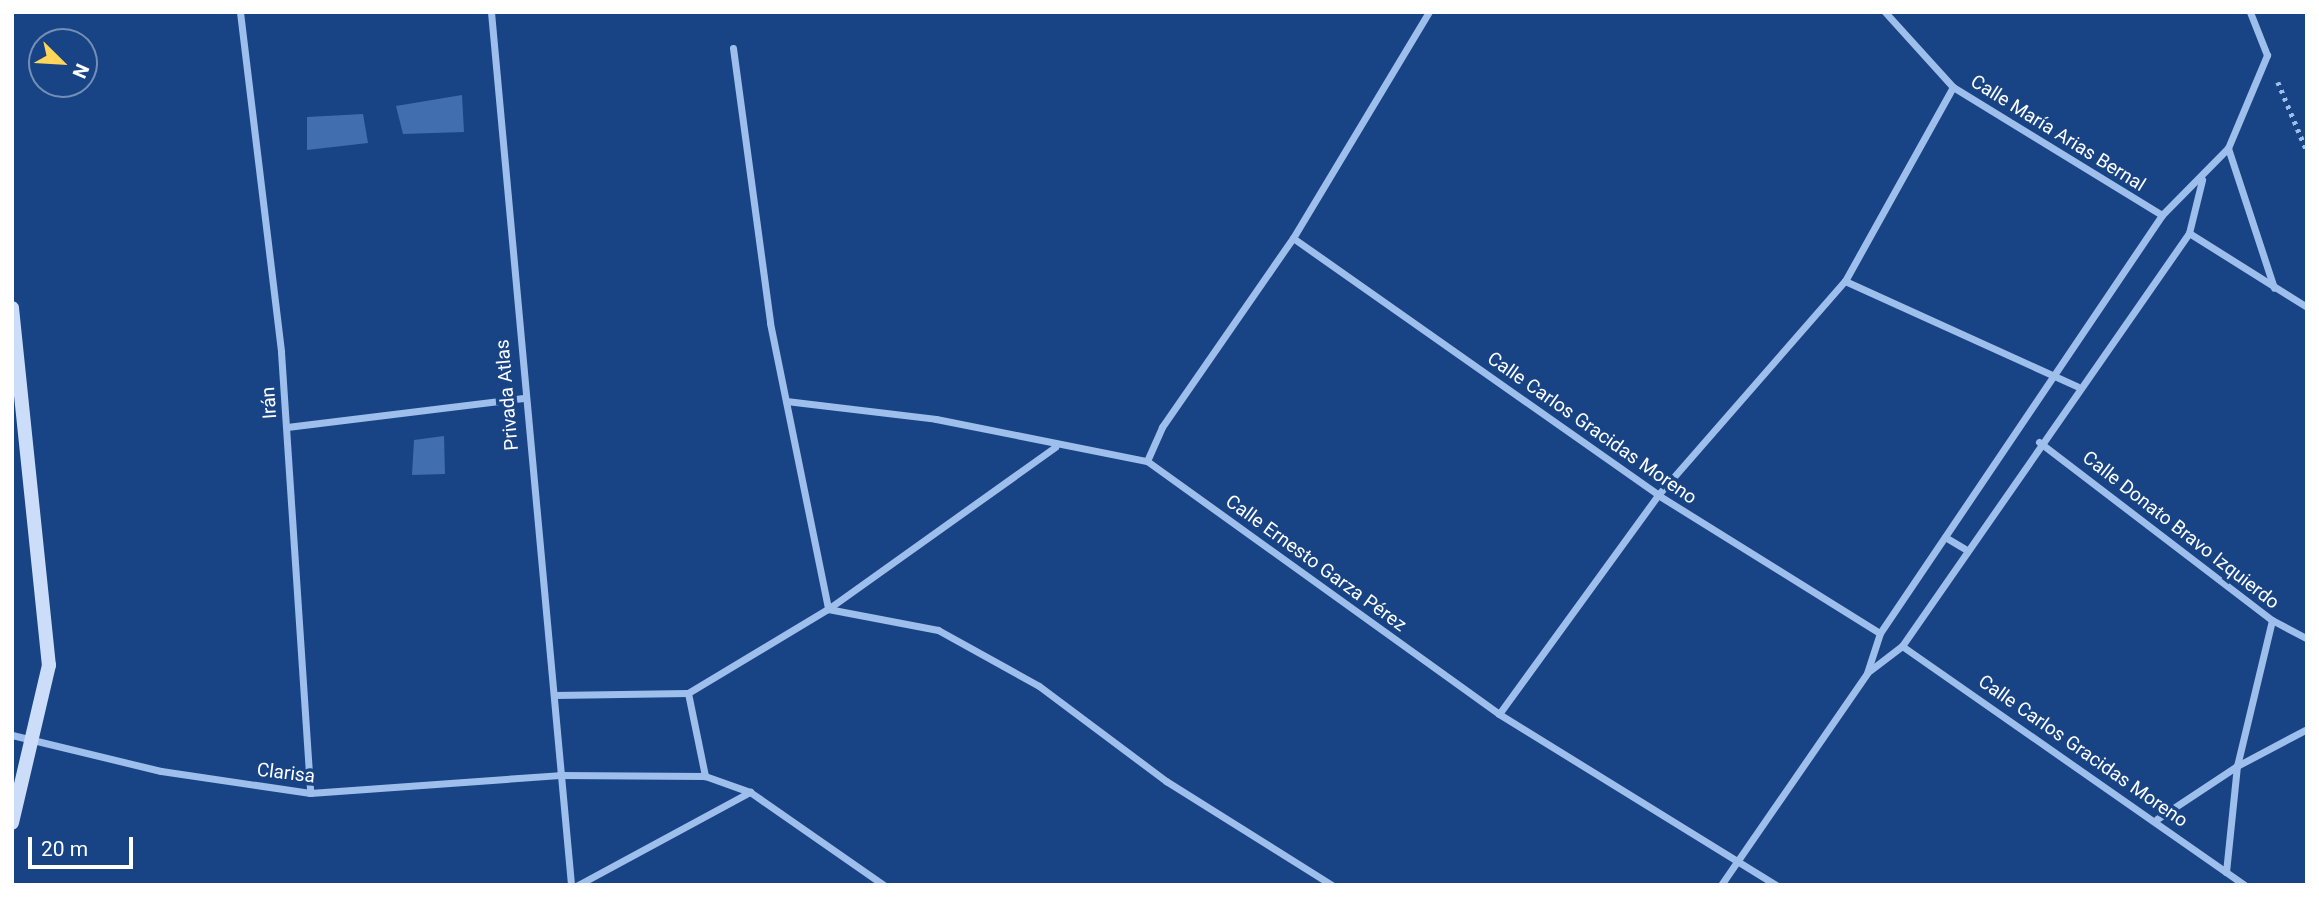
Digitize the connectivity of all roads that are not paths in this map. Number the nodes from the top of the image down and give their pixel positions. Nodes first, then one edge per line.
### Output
1 (240, 12) edge
2 (491, 12) edge
3 (1429, 12) edge
4 (1885, 12) edge
5 (2250, 12) edge
6 (733, 48) dead end
7 (1953, 87) junction
8 (2228, 148) junction
9 (2202, 180) junction
10 (2162, 215) junction
11 (2189, 233) junction
12 (1293, 238) junction
13 (1845, 281) junction
14 (2274, 288) junction
15 (2307, 307) edge
16 (12, 308) edge
17 (2055, 375) junction
18 (2077, 386) junction
19 (523, 398) junction
20 (786, 401) junction
21 (287, 427) junction
22 (2039, 442) junction
23 (1055, 447) junction
24 (1147, 461) junction
25 (1658, 495) junction
26 (1945, 537) junction
27 (1965, 549) junction
28 (828, 609) junction
29 (2272, 620) junction
30 (1880, 633) junction
31 (2307, 639) edge
32 (1902, 646) junction
33 (1867, 673) junction
34 (688, 693) junction
35 (554, 695) junction
36 (1499, 714) junction
37 (2307, 729) edge
38 (12, 735) edge
39 (36, 741) junction
40 (2237, 766) junction
41 (559, 775) junction
42 (705, 776) junction
43 (750, 792) junction
44 (310, 793) junction
45 (2157, 819) junction
46 (12, 823) edge
47 (1738, 860) junction
48 (2226, 872) junction
49 (571, 885) edge
50 (578, 885) edge
51 (884, 885) edge
52 (1332, 885) edge
53 (1721, 885) edge
54 (1776, 885) edge
55 (2244, 885) edge

1 - 21 street, Irán
2 - 19 street, Privada Atlas
3 - 12 street
4 - 7 street, Calle María Arias Bernal
5 - 8 street
6 - 20 street
7 - 10 street, Calle María Arias Bernal
7 - 13 street
8 - 9 street
8 - 14 street
9 - 10 street
9 - 11 street
10 - 17 street
11 - 14 street
11 - 18 street
12 - 24 street
12 - 25 street, Calle Carlos Gracidas Moreno
13 - 17 street
13 - 25 street
14 - 15 street
16 - 39 street
17 - 18 street
17 - 26 street
18 - 22 street
19 - 21 street
19 - 35 street, Privada Atlas
20 - 23 street, Calle Ernesto Garza Pérez
20 - 28 street
21 - 44 street, Irán
22 - 27 street
22 - 29 street, Calle Donato Bravo Izquierdo
23 - 24 street, Calle Ernesto Garza Pérez
23 - 28 street
24 - 36 street, Calle Ernesto Garza Pérez
25 - 30 street, Calle Carlos Gracidas Moreno
25 - 36 street
26 - 27 street
26 - 30 street
27 - 32 street
28 - 34 street
28 - 52 street
29 - 31 street, Calle Donato Bravo Izquierdo
29 - 40 street
30 - 33 street
32 - 33 street
32 - 45 street, Calle Carlos Gracidas Moreno
33 - 47 street
34 - 35 street
34 - 42 street
35 - 41 street, Privada Atlas
36 - 47 street, Calle Ernesto Garza Pérez
37 - 40 street
38 - 39 street, Clarisa
39 - 44 street, Clarisa
39 - 46 street
40 - 45 street
40 - 48 street
41 - 42 street, Clarisa
41 - 44 street, Clarisa
41 - 49 street, Privada Atlas
42 - 43 street, Clarisa
43 - 50 street
43 - 51 street, Clarisa
45 - 48 street, Calle Carlos Gracidas Moreno
47 - 53 street
47 - 54 street, Calle Ernesto Garza Pérez
48 - 55 street, Calle Carlos Gracidas Moreno

